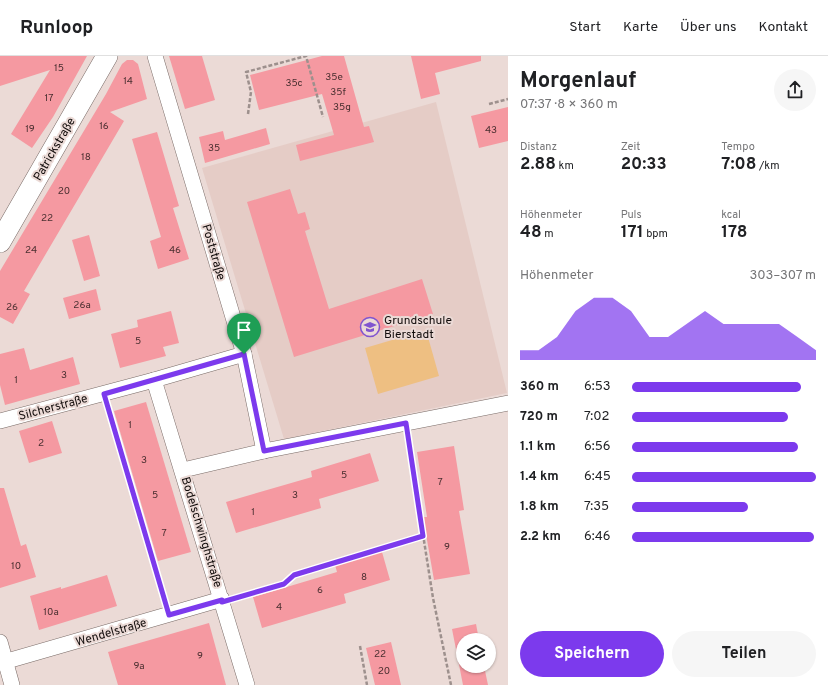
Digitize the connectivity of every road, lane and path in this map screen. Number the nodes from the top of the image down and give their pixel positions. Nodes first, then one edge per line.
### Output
1 (107, 56) edge
2 (155, 56) edge
3 (508, 99) edge
4 (489, 104) dead end
5 (248, 114) dead end
6 (323, 117) dead end
7 (0, 242) edge
8 (244, 354) junction
9 (154, 380) junction
10 (104, 394) junction
11 (508, 403) edge
12 (0, 421) edge
13 (406, 423) junction
14 (264, 451) junction
15 (183, 470) junction
16 (423, 536) junction
17 (222, 601) junction
18 (169, 615) junction
19 (0, 642) edge
20 (360, 646) dead end
21 (3, 663) edge
22 (12, 685) edge
23 (247, 685) edge
24 (367, 685) edge
25 (451, 685) edge

1 - 7 main road, Patrickstraße
2 - 8 street, Poststraße
3 - 4 path
5 - 6 path
8 - 9 street, Silcherstraße
8 - 14 street, Poststraße
9 - 10 street, Silcherstraße
9 - 15 street, Bodelschwinghstraße
10 - 12 street, Silcherstraße
10 - 18 path
11 - 13 street
13 - 14 street
13 - 16 path
14 - 15 street
15 - 17 street, Bodelschwinghstraße
16 - 17 path
16 - 25 path
17 - 18 street, Wendelstraße
17 - 23 street, Bodelschwinghstraße
18 - 21 street, Wendelstraße
19 - 21 street
20 - 24 path
21 - 22 street

